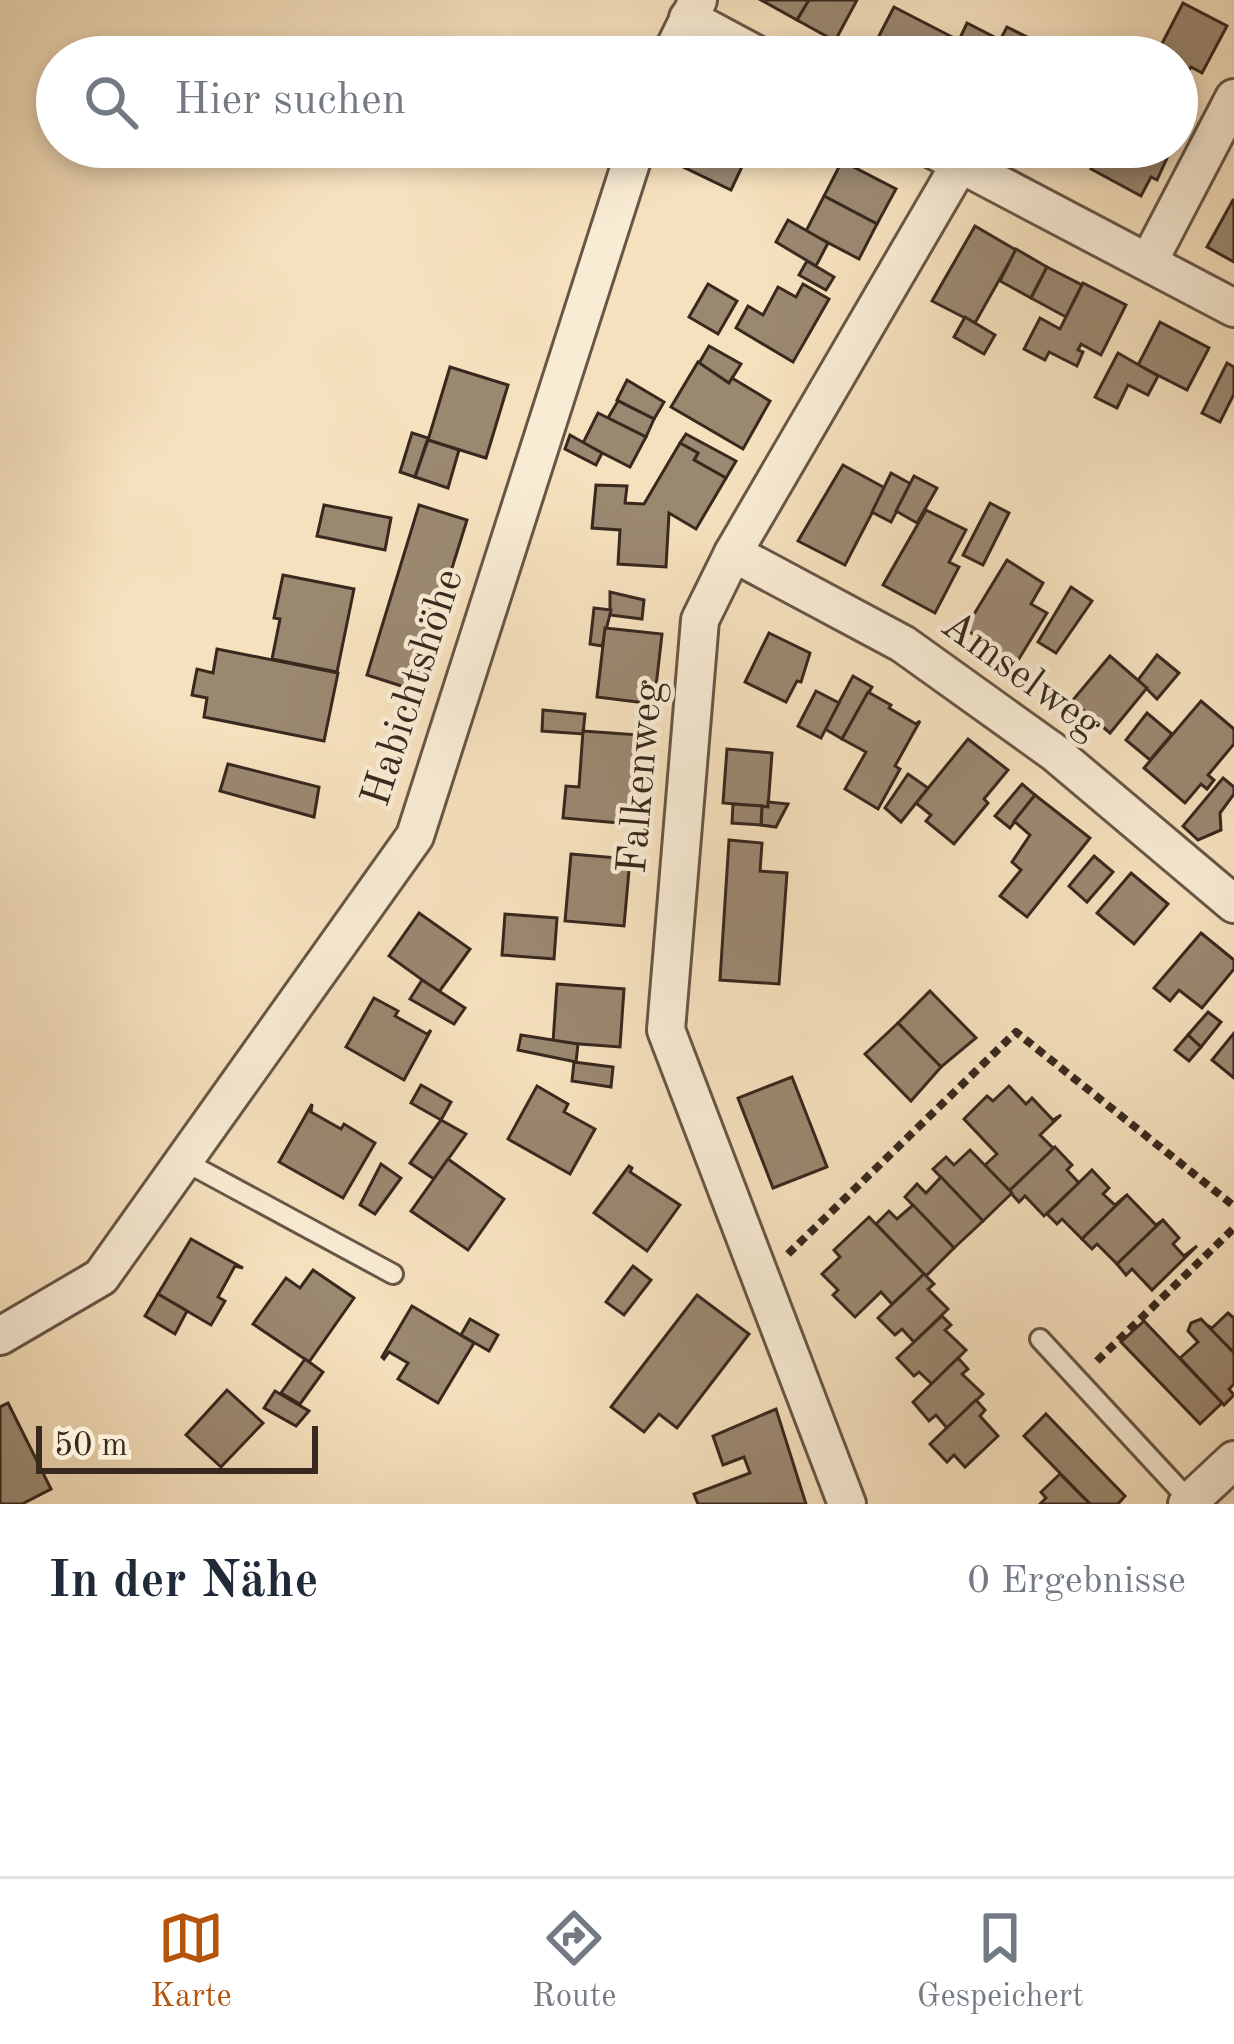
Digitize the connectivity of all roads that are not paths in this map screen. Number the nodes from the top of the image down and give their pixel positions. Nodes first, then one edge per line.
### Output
1 (693, 9) edge
2 (731, 36) edge
3 (1234, 98) edge
4 (1198, 167) edge
5 (629, 168) edge
6 (937, 168) edge
7 (969, 168) edge
8 (1197, 168) edge
9 (1149, 261) junction
10 (1234, 308) edge
11 (733, 553) junction
12 (1234, 904) edge
13 (184, 1161) junction
14 (393, 1274) dead end
15 (0, 1336) edge
16 (1040, 1339) dead end
17 (1234, 1460) edge
18 (1202, 1499) edge
19 (847, 1504) edge

1 - 2 street
3 - 4 street
5 - 13 street, Habichtshöhe
6 - 11 street, Falkenweg
7 - 9 street
8 - 9 street
9 - 10 street
11 - 12 street, Amselweg
11 - 19 street, Falkenweg
13 - 14 lane
13 - 15 street, Habichtshöhe
16 - 18 lane
17 - 18 street

